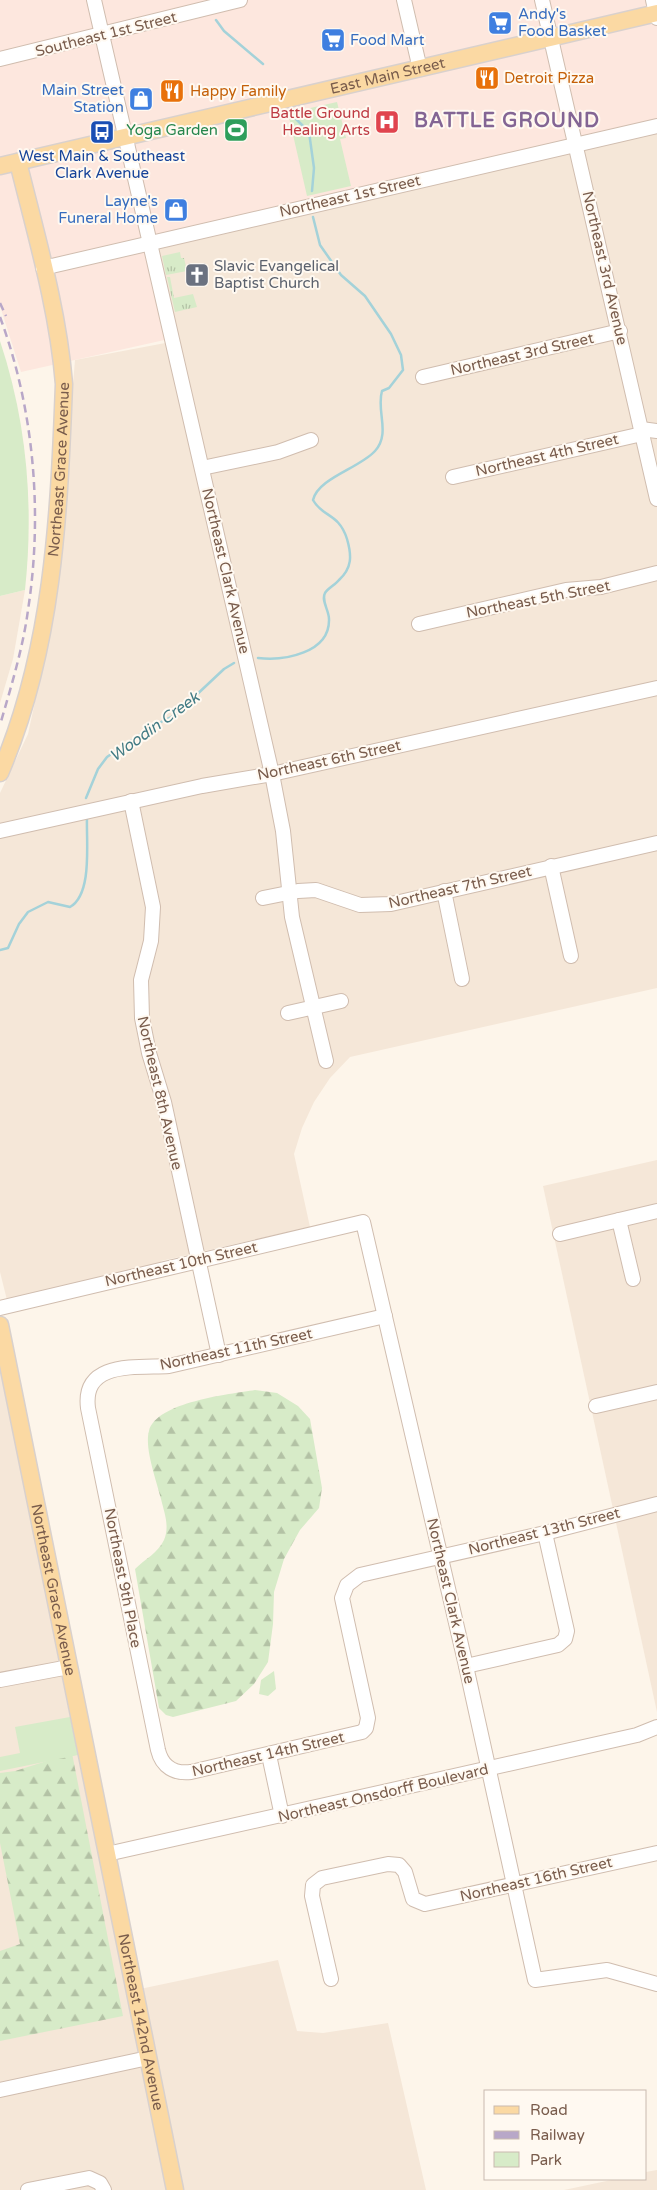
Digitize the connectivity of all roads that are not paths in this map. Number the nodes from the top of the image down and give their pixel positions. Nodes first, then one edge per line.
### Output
1 (94, 0) edge
2 (240, 0) edge
3 (404, 0) edge
4 (542, 0) edge
5 (656, 11) edge
6 (102, 36) junction
7 (551, 38) junction
8 (0, 59) edge
9 (420, 69) junction
10 (657, 126) edge
11 (125, 138) junction
12 (577, 145) junction
13 (18, 162) junction
14 (0, 166) edge
15 (150, 242) junction
16 (44, 268) junction
17 (620, 331) junction
18 (423, 377) dead end
19 (657, 431) edge
20 (642, 432) junction
21 (311, 440) dead end
22 (202, 468) junction
23 (452, 477) dead end
24 (657, 499) edge
25 (657, 573) edge
26 (419, 624) dead end
27 (657, 688) edge
28 (0, 773) edge
29 (272, 774) junction
30 (131, 801) junction
31 (0, 831) edge
32 (657, 843) edge
33 (551, 866) junction
34 (444, 891) junction
35 (289, 893) junction
36 (262, 898) dead end
37 (571, 956) dead end
38 (462, 979) dead end
39 (341, 1001) dead end
40 (314, 1007) junction
41 (288, 1013) dead end
42 (326, 1060) dead end
43 (657, 1211) edge
44 (619, 1220) junction
45 (363, 1222) joint
46 (560, 1234) dead end
47 (198, 1260) junction
48 (633, 1279) dead end
49 (0, 1308) edge
50 (384, 1316) junction
51 (0, 1325) edge
52 (219, 1355) junction
53 (92, 1385) joint
54 (657, 1392) edge
55 (596, 1406) dead end
56 (657, 1504) edge
57 (545, 1533) junction
58 (441, 1556) junction
59 (466, 1666) junction
60 (69, 1667) junction
61 (0, 1680) edge
62 (366, 1728) joint
63 (657, 1728) edge
64 (269, 1755) junction
65 (169, 1768) joint
66 (489, 1769) junction
67 (282, 1816) junction
68 (657, 1853) edge
69 (107, 1854) junction
70 (515, 1884) junction
71 (331, 1979) dead end
72 (657, 1984) edge
73 (148, 2058) junction
74 (0, 2090) edge
75 (100, 2185) edge
76 (28, 2190) edge
77 (175, 2190) edge

1 - 6 street, Northeast Clark Avenue
2 - 6 street, Southeast 1st Street
3 - 9 street
4 - 7 street, Northeast 3rd Avenue
5 - 7 main road, East Main Street
6 - 8 street, Southeast 1st Street
6 - 11 street, Northeast Clark Avenue
7 - 9 main road, East Main Street
7 - 12 street, Northeast 3rd Avenue
9 - 11 main road, East Main Street
10 - 12 street, Northeast 1st Street
11 - 13 main road, East Main Street
11 - 15 street, Northeast Clark Avenue
12 - 15 street, Northeast 1st Street
12 - 17 street, Northeast 3rd Avenue
13 - 14 main road, East Main Street
13 - 16 main road, Northeast Grace Avenue
15 - 16 street, Northeast 1st Street
15 - 22 street, Northeast Clark Avenue
16 - 28 main road, Northeast Grace Avenue
17 - 18 street, Northeast 3rd Street
17 - 20 street, Northeast 3rd Avenue
19 - 20 street, Northeast 4th Street
20 - 23 street, Northeast 4th Street
20 - 24 street, Northeast 3rd Avenue
21 - 22 street
22 - 29 street, Northeast Clark Avenue
25 - 26 street, Northeast 5th Street
27 - 29 street, Northeast 6th Street
29 - 30 street, Northeast 6th Street
29 - 35 street, Northeast Clark Avenue
30 - 31 street, Northeast 6th Street
30 - 47 street, Northeast 8th Avenue
32 - 33 street, Northeast 7th Street
33 - 34 street, Northeast 7th Street
33 - 37 street
34 - 35 street, Northeast 7th Street
34 - 38 street
35 - 36 street, Northeast 7th Street
35 - 40 street, Northeast Clark Avenue
39 - 40 street
40 - 41 street
40 - 42 street, Northeast Clark Avenue
43 - 44 street
44 - 46 street
44 - 48 street
45 - 47 street, Northeast 10th Street
45 - 50 street, Northeast Clark Avenue
47 - 49 street, Northeast 10th Street
47 - 52 street, Northeast 8th Avenue
50 - 52 street, Northeast 11th Street
50 - 58 street, Northeast Clark Avenue
51 - 60 main road, Northeast Grace Avenue
52 - 53 street, Northeast 11th Street
53 - 65 street, Northeast 9th Place
54 - 55 street
56 - 57 street, Northeast 13th Street
57 - 58 street, Northeast 13th Street
57 - 59 street
58 - 59 street, Northeast Clark Avenue
58 - 62 street, Northeast 13th Street
59 - 66 street, Northeast Clark Avenue
60 - 61 street
60 - 69 main road, Northeast Grace Avenue
62 - 64 street, Northeast 14th Street
63 - 66 street, Northeast Onsdorff Boulevard
64 - 65 street, Northeast 14th Street
64 - 67 street
66 - 67 street, Northeast Onsdorff Boulevard
66 - 70 street, Northeast Clark Avenue
67 - 69 street, Northeast Onsdorff Boulevard
68 - 70 street, Northeast 16th Street
69 - 73 main road, Northeast 142nd Avenue
70 - 71 street, Northeast 16th Street
70 - 72 street, Northeast Clark Avenue
73 - 74 street
73 - 77 main road, Northeast 142nd Avenue
75 - 76 street

